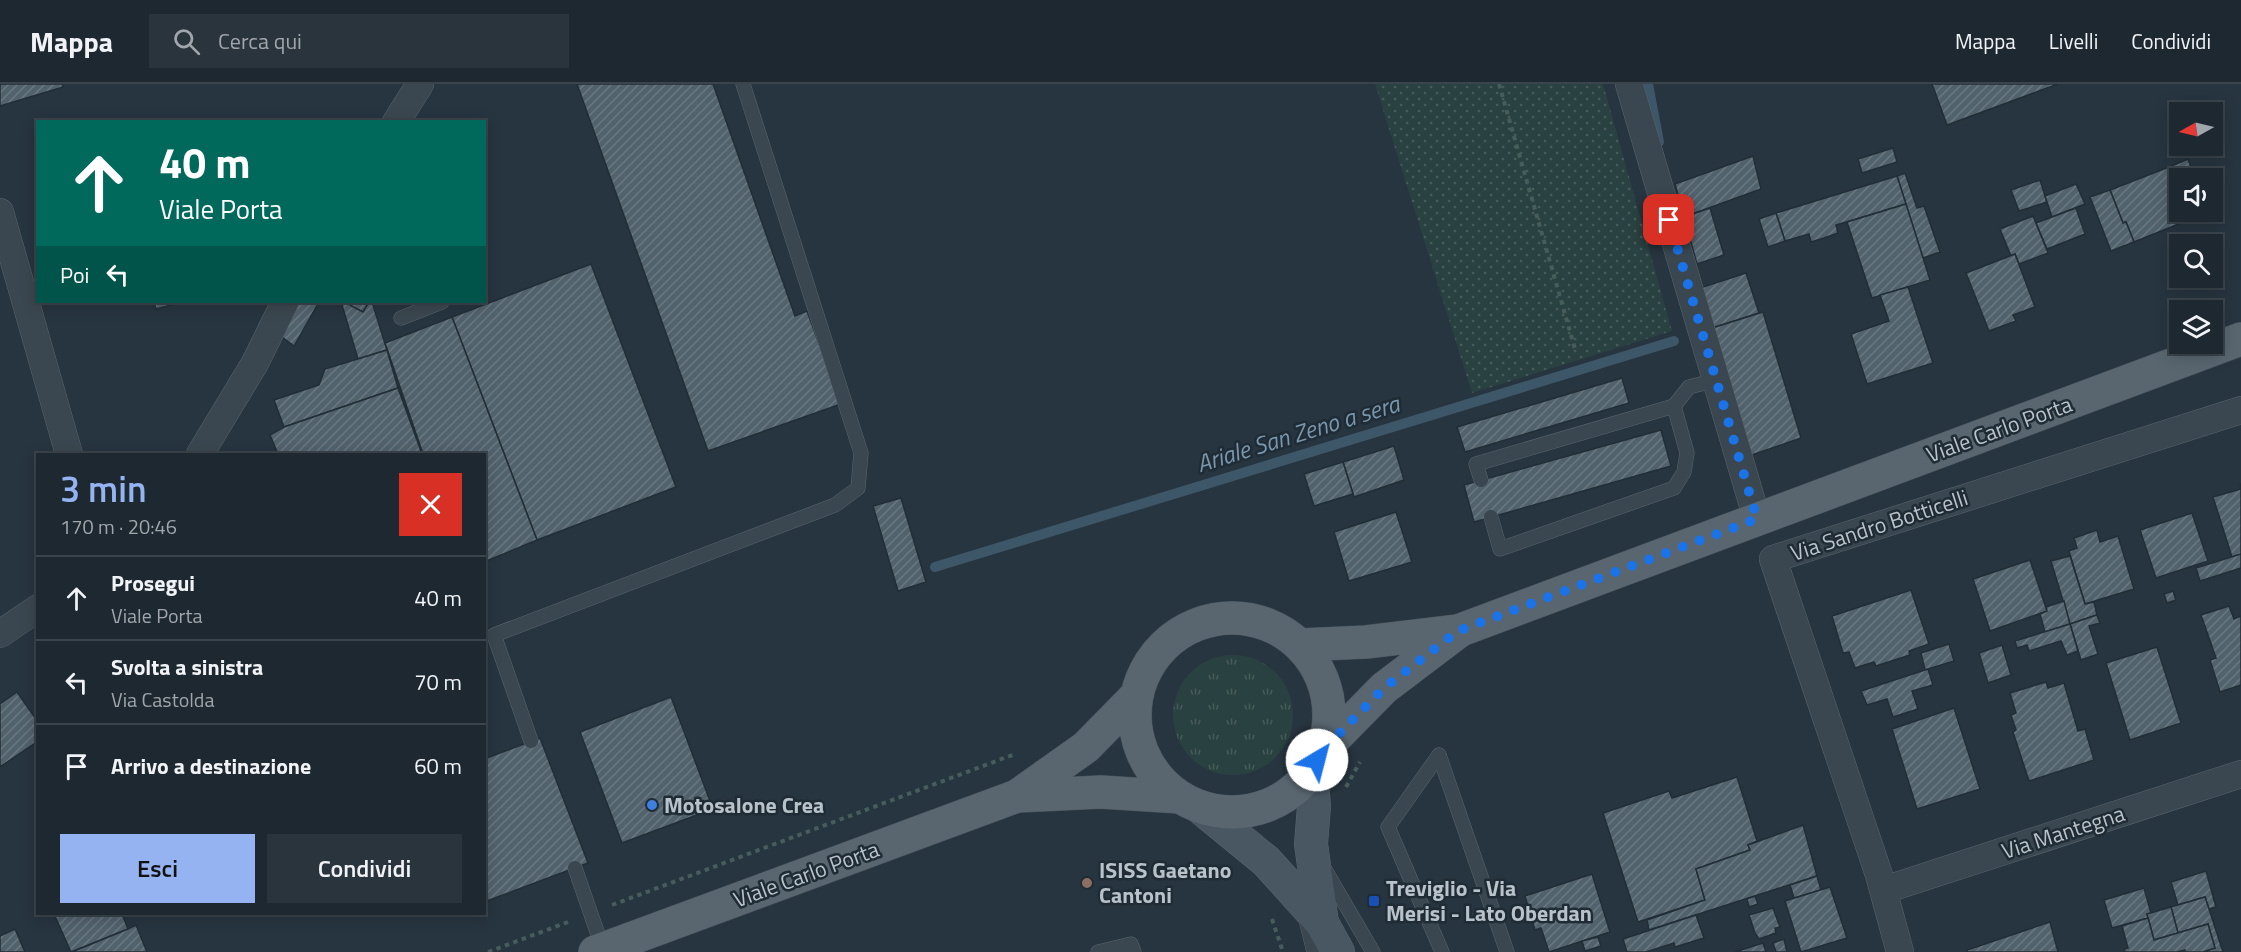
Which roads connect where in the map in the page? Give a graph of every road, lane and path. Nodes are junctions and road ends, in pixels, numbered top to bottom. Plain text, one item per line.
1 (421, 84) edge
2 (743, 84) edge
3 (1499, 84) edge
4 (1629, 84) edge
5 (401, 119) edge
6 (0, 212) edge
7 (285, 303) edge
8 (439, 303) edge
9 (400, 318) dead end
10 (2241, 339) edge
11 (1575, 349) dead end
12 (1716, 380) junction
13 (1674, 406) junction
14 (2241, 410) edge
15 (69, 453) edge
16 (201, 453) edge
17 (1481, 480) dead end
18 (1491, 517) dead end
19 (1757, 519) junction
20 (36, 609) edge
21 (1458, 631) junction
22 (0, 634) edge
23 (489, 636) edge
24 (1300, 645) junction
25 (1137, 695) junction
26 (531, 741) dead end
27 (1024, 751) dead end
28 (1318, 760) junction
29 (2241, 774) edge
30 (1017, 796) junction
31 (1190, 802) junction
32 (1314, 864) junction
33 (575, 868) dead end
34 (1884, 890) junction
35 (1268, 911) dead end
36 (591, 913) junction
37 (1318, 938) edge
38 (599, 951) edge
39 (488, 952) edge
40 (1098, 952) edge
41 (1134, 952) edge
42 (1283, 952) edge
43 (1338, 952) edge
44 (1373, 952) edge
45 (1442, 952) edge
46 (1508, 952) edge
47 (1900, 952) edge

1 - 5 street
2 - 23 lane
3 - 11 path
4 - 12 street
6 - 15 street
7 - 16 street
8 - 9 lane
10 - 19 main road, Viale Carlo Porta
12 - 13 lane
12 - 19 street
13 - 17 lane
13 - 18 lane
14 - 34 street, Via Sandro Botticelli
19 - 21 main road, Viale Carlo Porta
20 - 22 street
21 - 24 main road
21 - 28 main road
23 - 26 lane
24 - 25 main road, Viale Carlo Porta
24 - 28 main road, Viale Carlo Porta
25 - 30 main road, Viale Carlo Porta
25 - 31 main road, Viale Carlo Porta
27 - 36 path
28 - 31 main road, Viale Carlo Porta
28 - 32 main road
29 - 34 street, Via Mantegna
30 - 31 main road, Viale Carlo Porta
30 - 38 main road, Viale Carlo Porta
31 - 37 main road
32 - 37 main road
32 - 44 lane
33 - 36 lane
34 - 47 street, Via Sandro Botticelli
35 - 42 path
36 - 38 lane
36 - 39 path
37 - 43 main road
40 - 41 lane
45 - 46 lane

